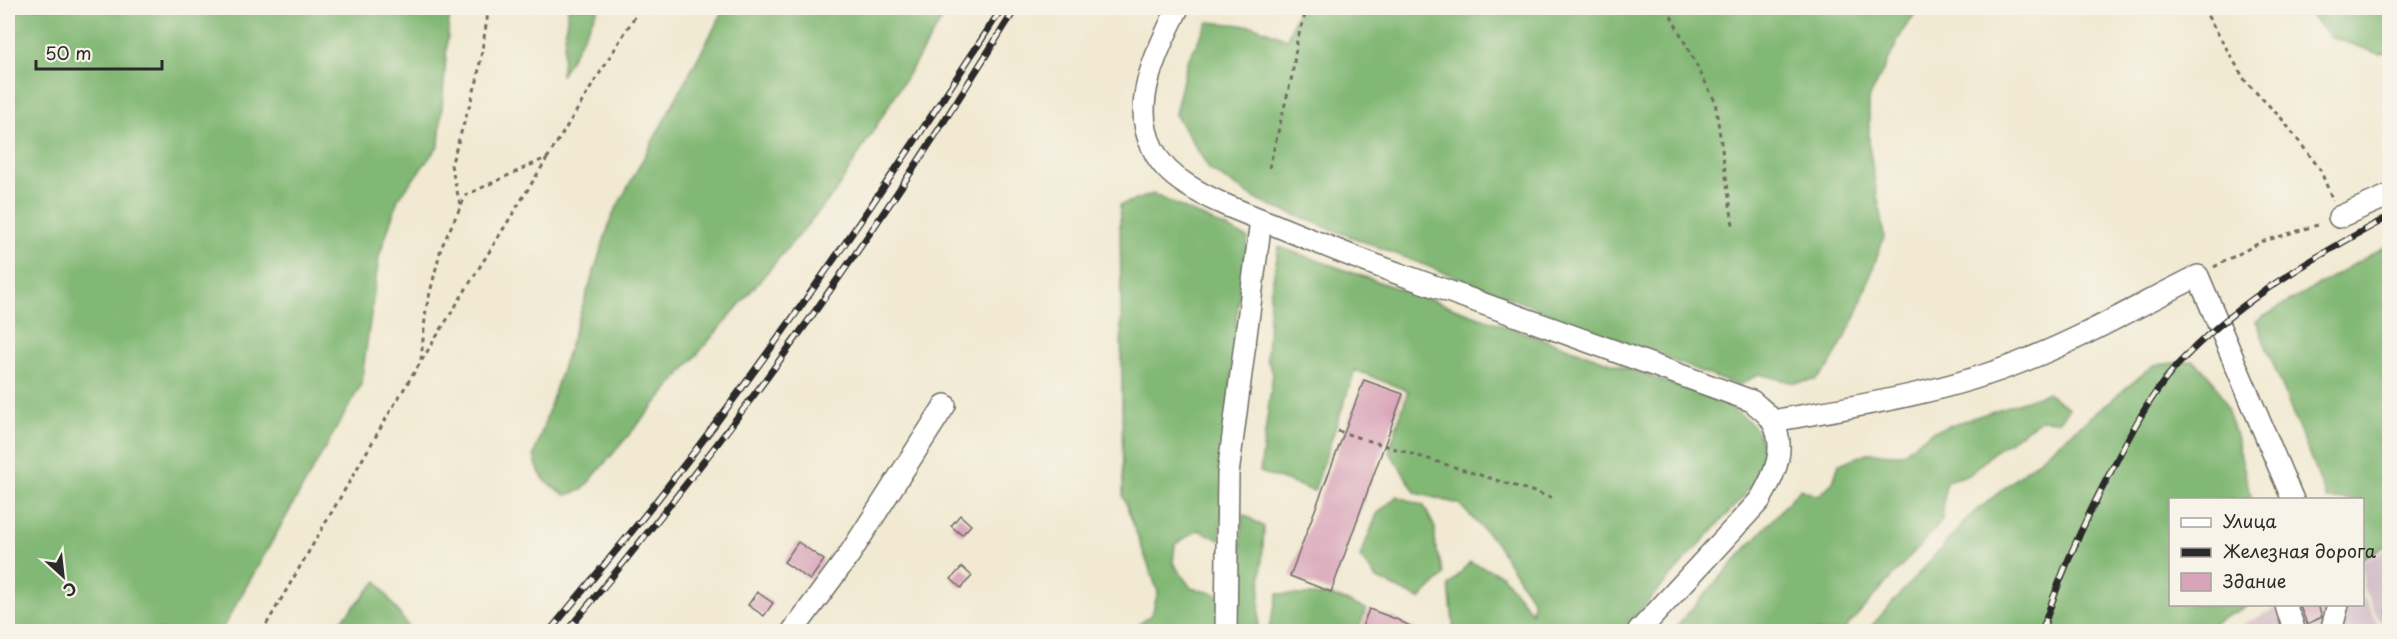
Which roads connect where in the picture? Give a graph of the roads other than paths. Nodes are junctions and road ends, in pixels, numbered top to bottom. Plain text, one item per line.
1 (1178, 8) edge
2 (2390, 195) edge
3 (2339, 217) road end
4 (1261, 220) junction
5 (945, 405) dead end
6 (1772, 421) junction
7 (2292, 498) edge
8 (2286, 606) edge
9 (2338, 606) edge
10 (792, 632) edge
11 (1226, 632) edge
12 (1638, 632) edge
13 (2294, 632) edge
14 (2331, 632) edge

1 - 4 street
2 - 3 street
4 - 6 street
4 - 11 street
5 - 10 street
6 - 7 street
6 - 12 street
8 - 13 street
9 - 14 street

